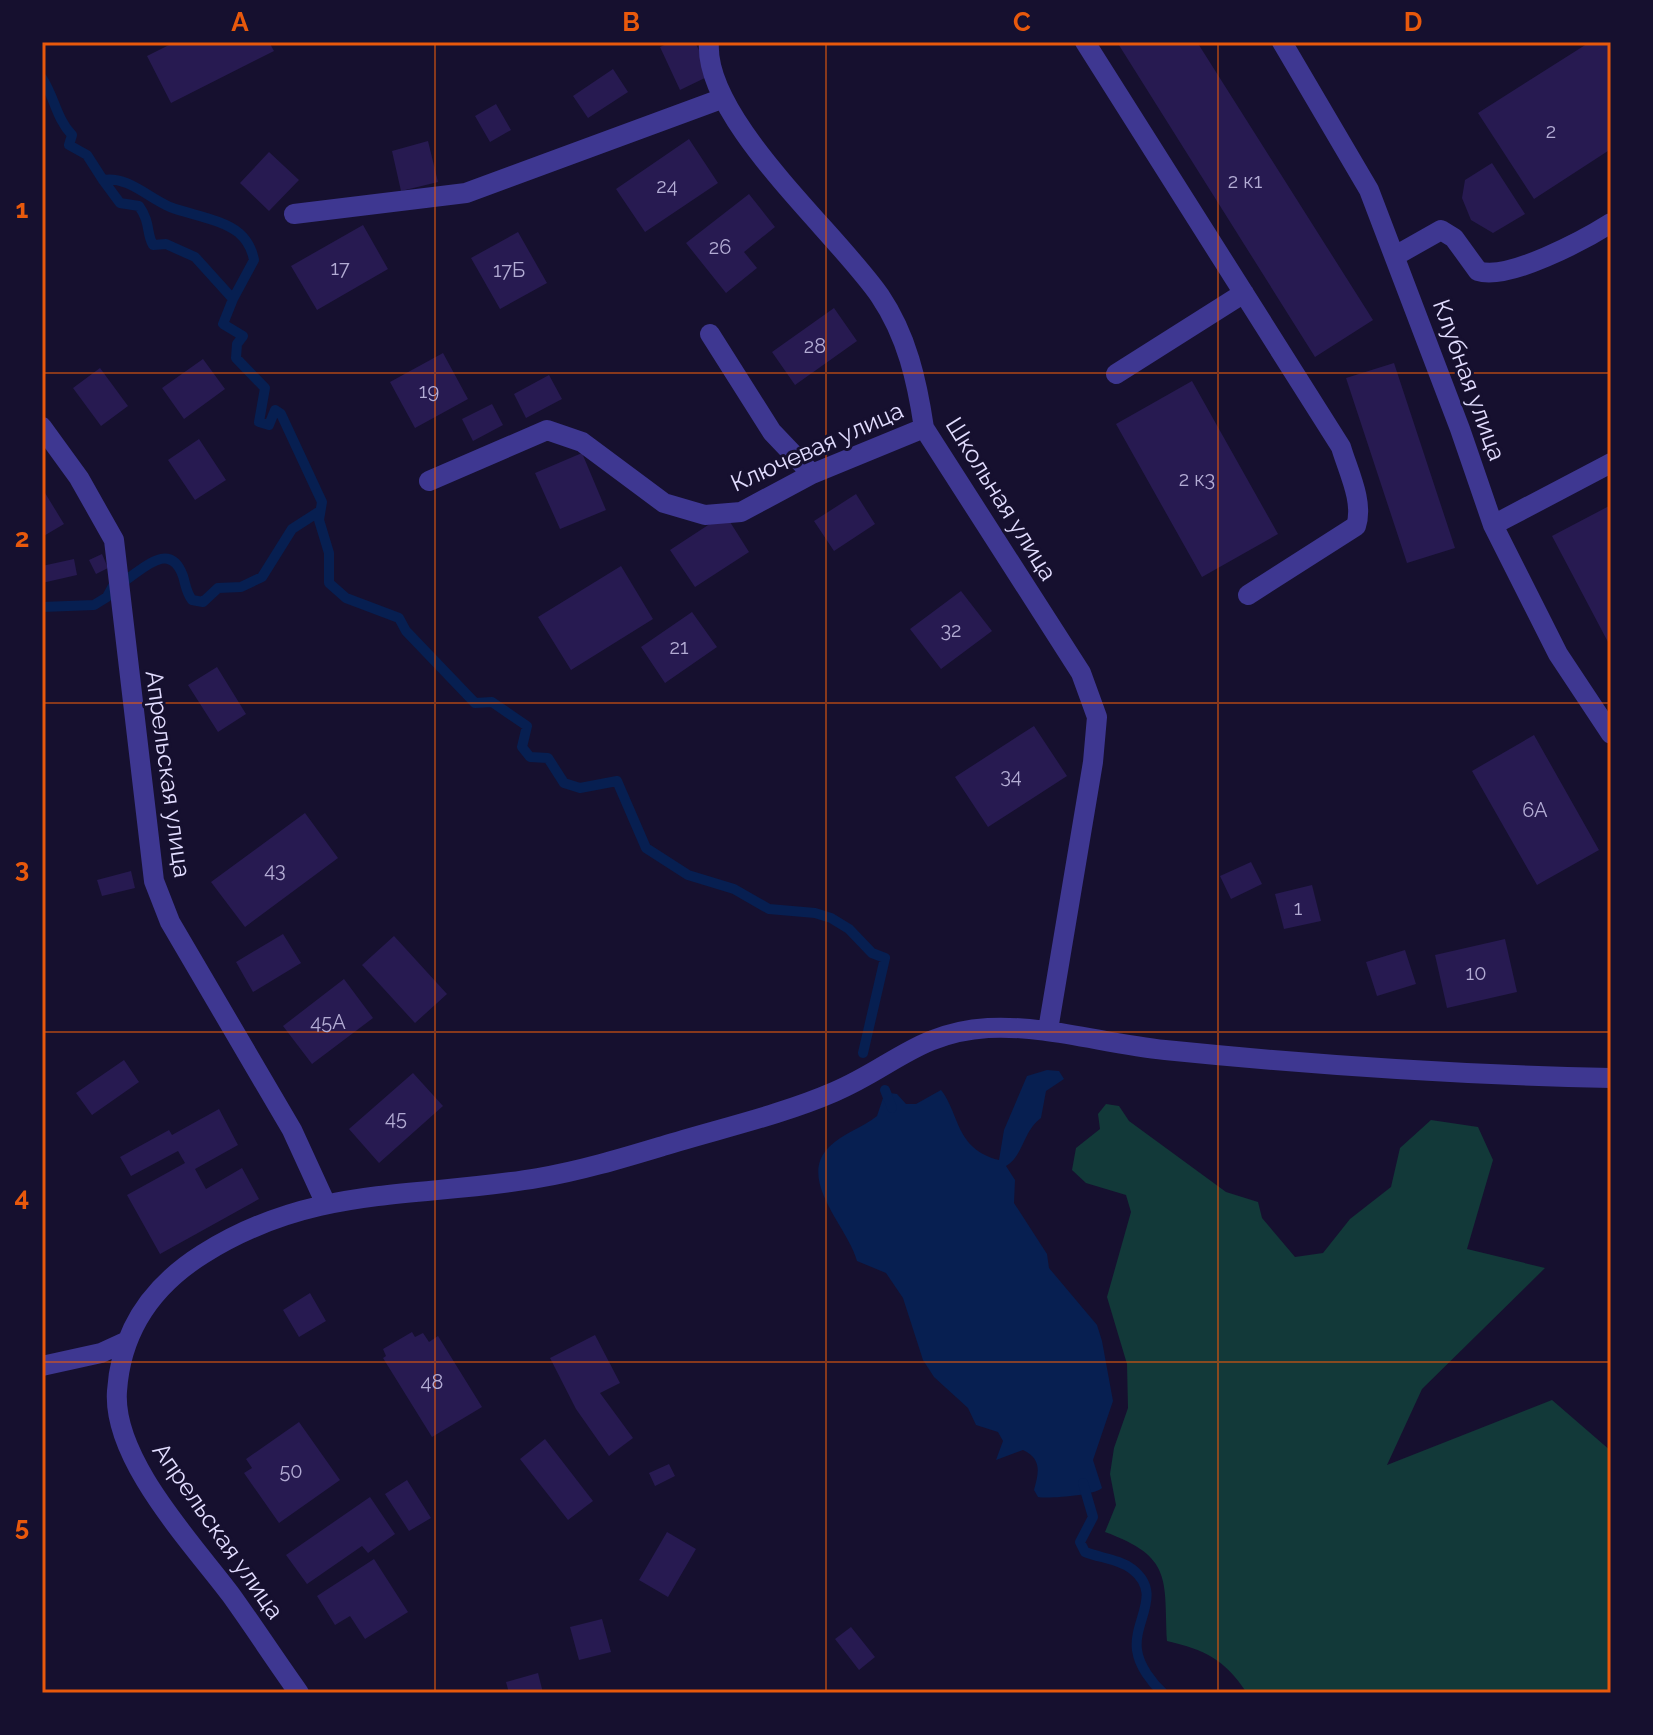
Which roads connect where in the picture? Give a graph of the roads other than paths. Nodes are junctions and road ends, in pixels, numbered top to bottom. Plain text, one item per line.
1 (709, 42) edge
2 (1085, 42) edge
3 (1282, 42) edge
4 (721, 99) junction
5 (294, 214) dead end
6 (1611, 223) edge
7 (1395, 256) junction
8 (1244, 293) junction
9 (710, 334) dead end
10 (1116, 374) dead end
11 (42, 427) edge
12 (924, 428) junction
13 (1611, 463) edge
14 (812, 474) junction
15 (429, 481) dead end
16 (1493, 525) junction
17 (1248, 595) dead end
18 (1611, 734) edge
19 (1048, 1030) junction
20 (1611, 1078) edge
21 (325, 1202) junction
22 (125, 1342) junction
23 (42, 1366) edge
24 (299, 1693) edge

1 - 4 street, Школьная улица
2 - 8 street
3 - 7 street, Клубная улица
4 - 5 street
4 - 12 street, Школьная улица
6 - 7 street
7 - 16 street, Клубная улица
8 - 10 street
8 - 17 street
9 - 14 street
11 - 21 street, Апрельская улица
12 - 14 street, Ключевая улица
12 - 19 street, Школьная улица
13 - 16 street
14 - 15 street, Ключевая улица
16 - 18 street, Клубная улица
19 - 20 street, Апрельская улица
19 - 21 street, Апрельская улица
21 - 22 street, Апрельская улица
22 - 23 street
22 - 24 street, Апрельская улица

